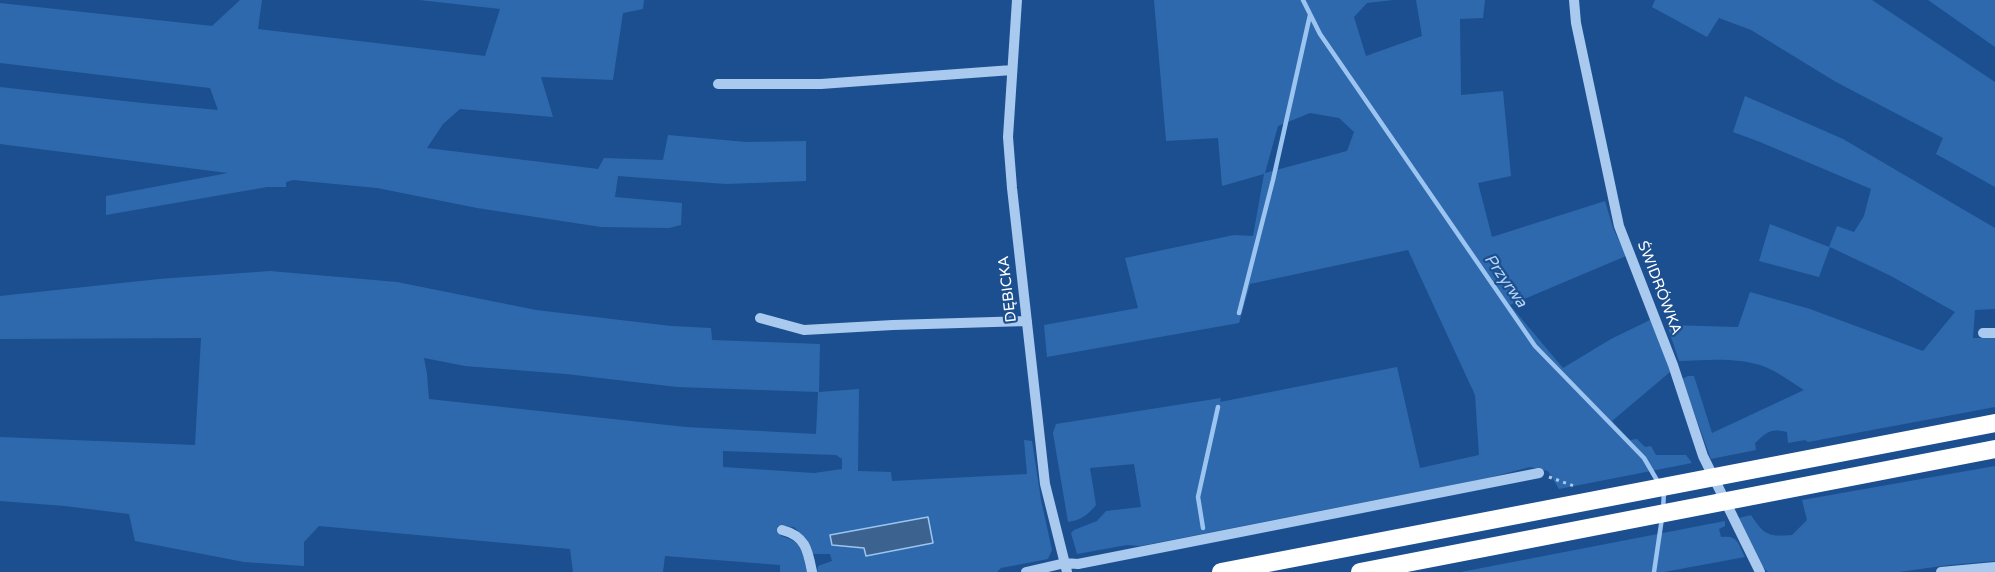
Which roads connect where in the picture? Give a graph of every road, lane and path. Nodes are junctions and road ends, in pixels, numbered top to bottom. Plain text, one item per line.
1 (1017, 0) edge
2 (1574, 0) edge
3 (1012, 70) junction
4 (718, 84) dead end
5 (760, 318) dead end
6 (1027, 321) junction
7 (1995, 423) edge
8 (1995, 449) edge
9 (1539, 473) dead end
10 (782, 530) dead end
11 (1995, 567) edge
12 (1066, 568) edge
13 (812, 572) edge
14 (1026, 572) edge
15 (1221, 572) edge
16 (1360, 572) edge
17 (1760, 572) edge
18 (1941, 572) edge

1 - 3 street, DĘBICKA
2 - 17 street, ŚWIDRÓWKA
3 - 4 street
3 - 6 street, DĘBICKA
5 - 6 street
6 - 12 street, DĘBICKA
7 - 15 highway
8 - 16 highway
9 - 12 street
10 - 13 street
11 - 18 street
12 - 14 street

